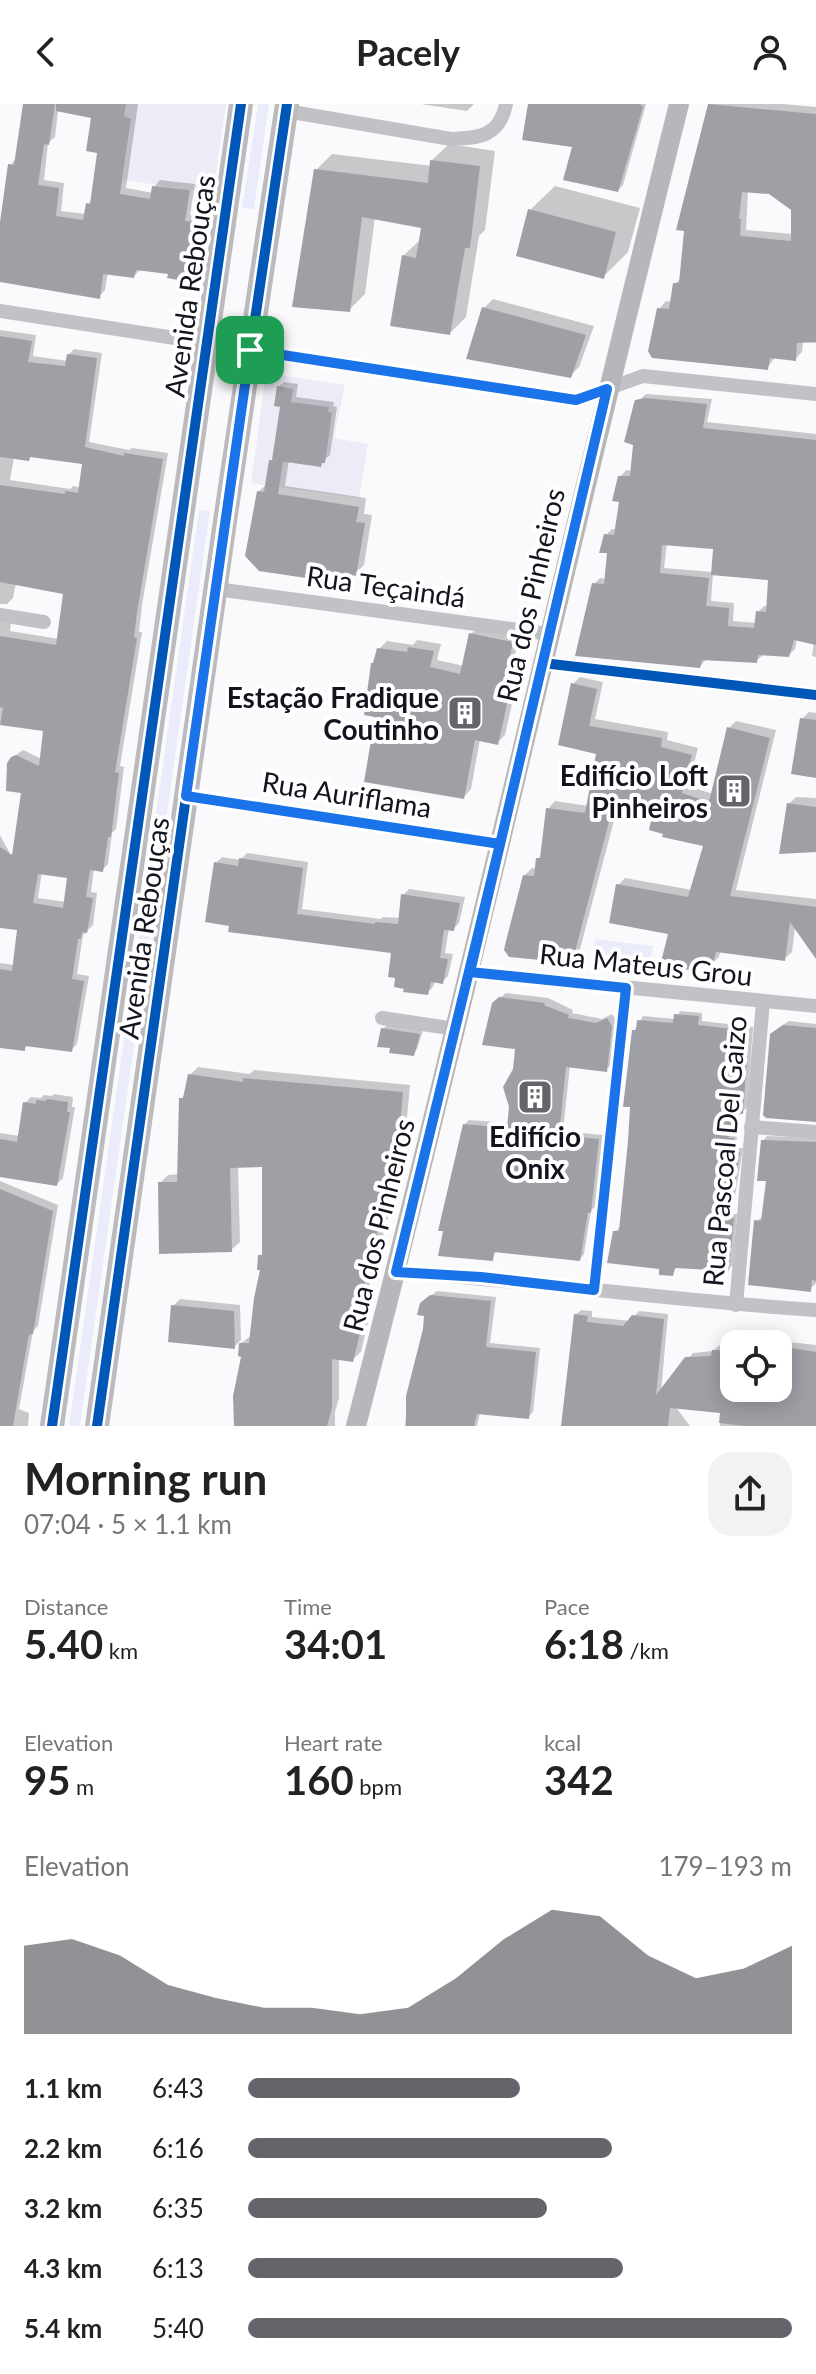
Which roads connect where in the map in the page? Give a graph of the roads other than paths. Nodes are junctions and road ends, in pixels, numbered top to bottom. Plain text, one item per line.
1 (241, 104) edge
2 (506, 104) edge
3 (679, 104) edge
4 (286, 108) edge
5 (0, 311) edge
6 (205, 343) junction
7 (250, 350) junction
8 (607, 389) junction
9 (816, 394) edge
10 (216, 589) junction
11 (0, 615) edge
12 (44, 622) dead end
13 (549, 634) junction
14 (543, 663) junction
15 (816, 695) edge
16 (186, 796) junction
17 (500, 844) junction
18 (470, 972) junction
19 (626, 988) junction
20 (763, 1002) junction
21 (816, 1006) edge
22 (382, 1018) dead end
23 (456, 1029) junction
24 (751, 1127) junction
25 (816, 1132) edge
26 (396, 1272) junction
27 (594, 1290) junction
28 (736, 1305) junction
29 (816, 1310) edge
30 (52, 1426) edge
31 (97, 1426) edge
32 (356, 1426) edge

1 - 6 main road, Avenida Rebouças
2 - 4 street
3 - 8 main road, Rua dos Pinheiros
4 - 7 main road, Avenida Rebouças
5 - 6 street
6 - 7 street
6 - 30 main road, Avenida Rebouças
7 - 8 street
7 - 10 main road, Avenida Rebouças
8 - 9 street
8 - 13 main road, Rua dos Pinheiros
10 - 13 street, Rua Teçaindá
10 - 16 main road, Avenida Rebouças
11 - 12 street
13 - 14 main road, Rua dos Pinheiros
14 - 15 street
14 - 17 main road, Rua dos Pinheiros
16 - 17 street, Rua Auriflama
16 - 31 main road, Avenida Rebouças
17 - 18 main road, Rua dos Pinheiros
18 - 19 street, Rua Mateus Grou
18 - 23 main road, Rua dos Pinheiros
19 - 20 street, Rua Mateus Grou
19 - 27 street
20 - 21 street, Rua Mateus Grou
20 - 24 street, Rua Pascoal Del Gaizo
22 - 23 street
23 - 26 main road, Rua dos Pinheiros
24 - 25 street
24 - 28 street, Rua Pascoal Del Gaizo
26 - 27 street
26 - 32 main road, Rua dos Pinheiros
27 - 28 street
28 - 29 street

